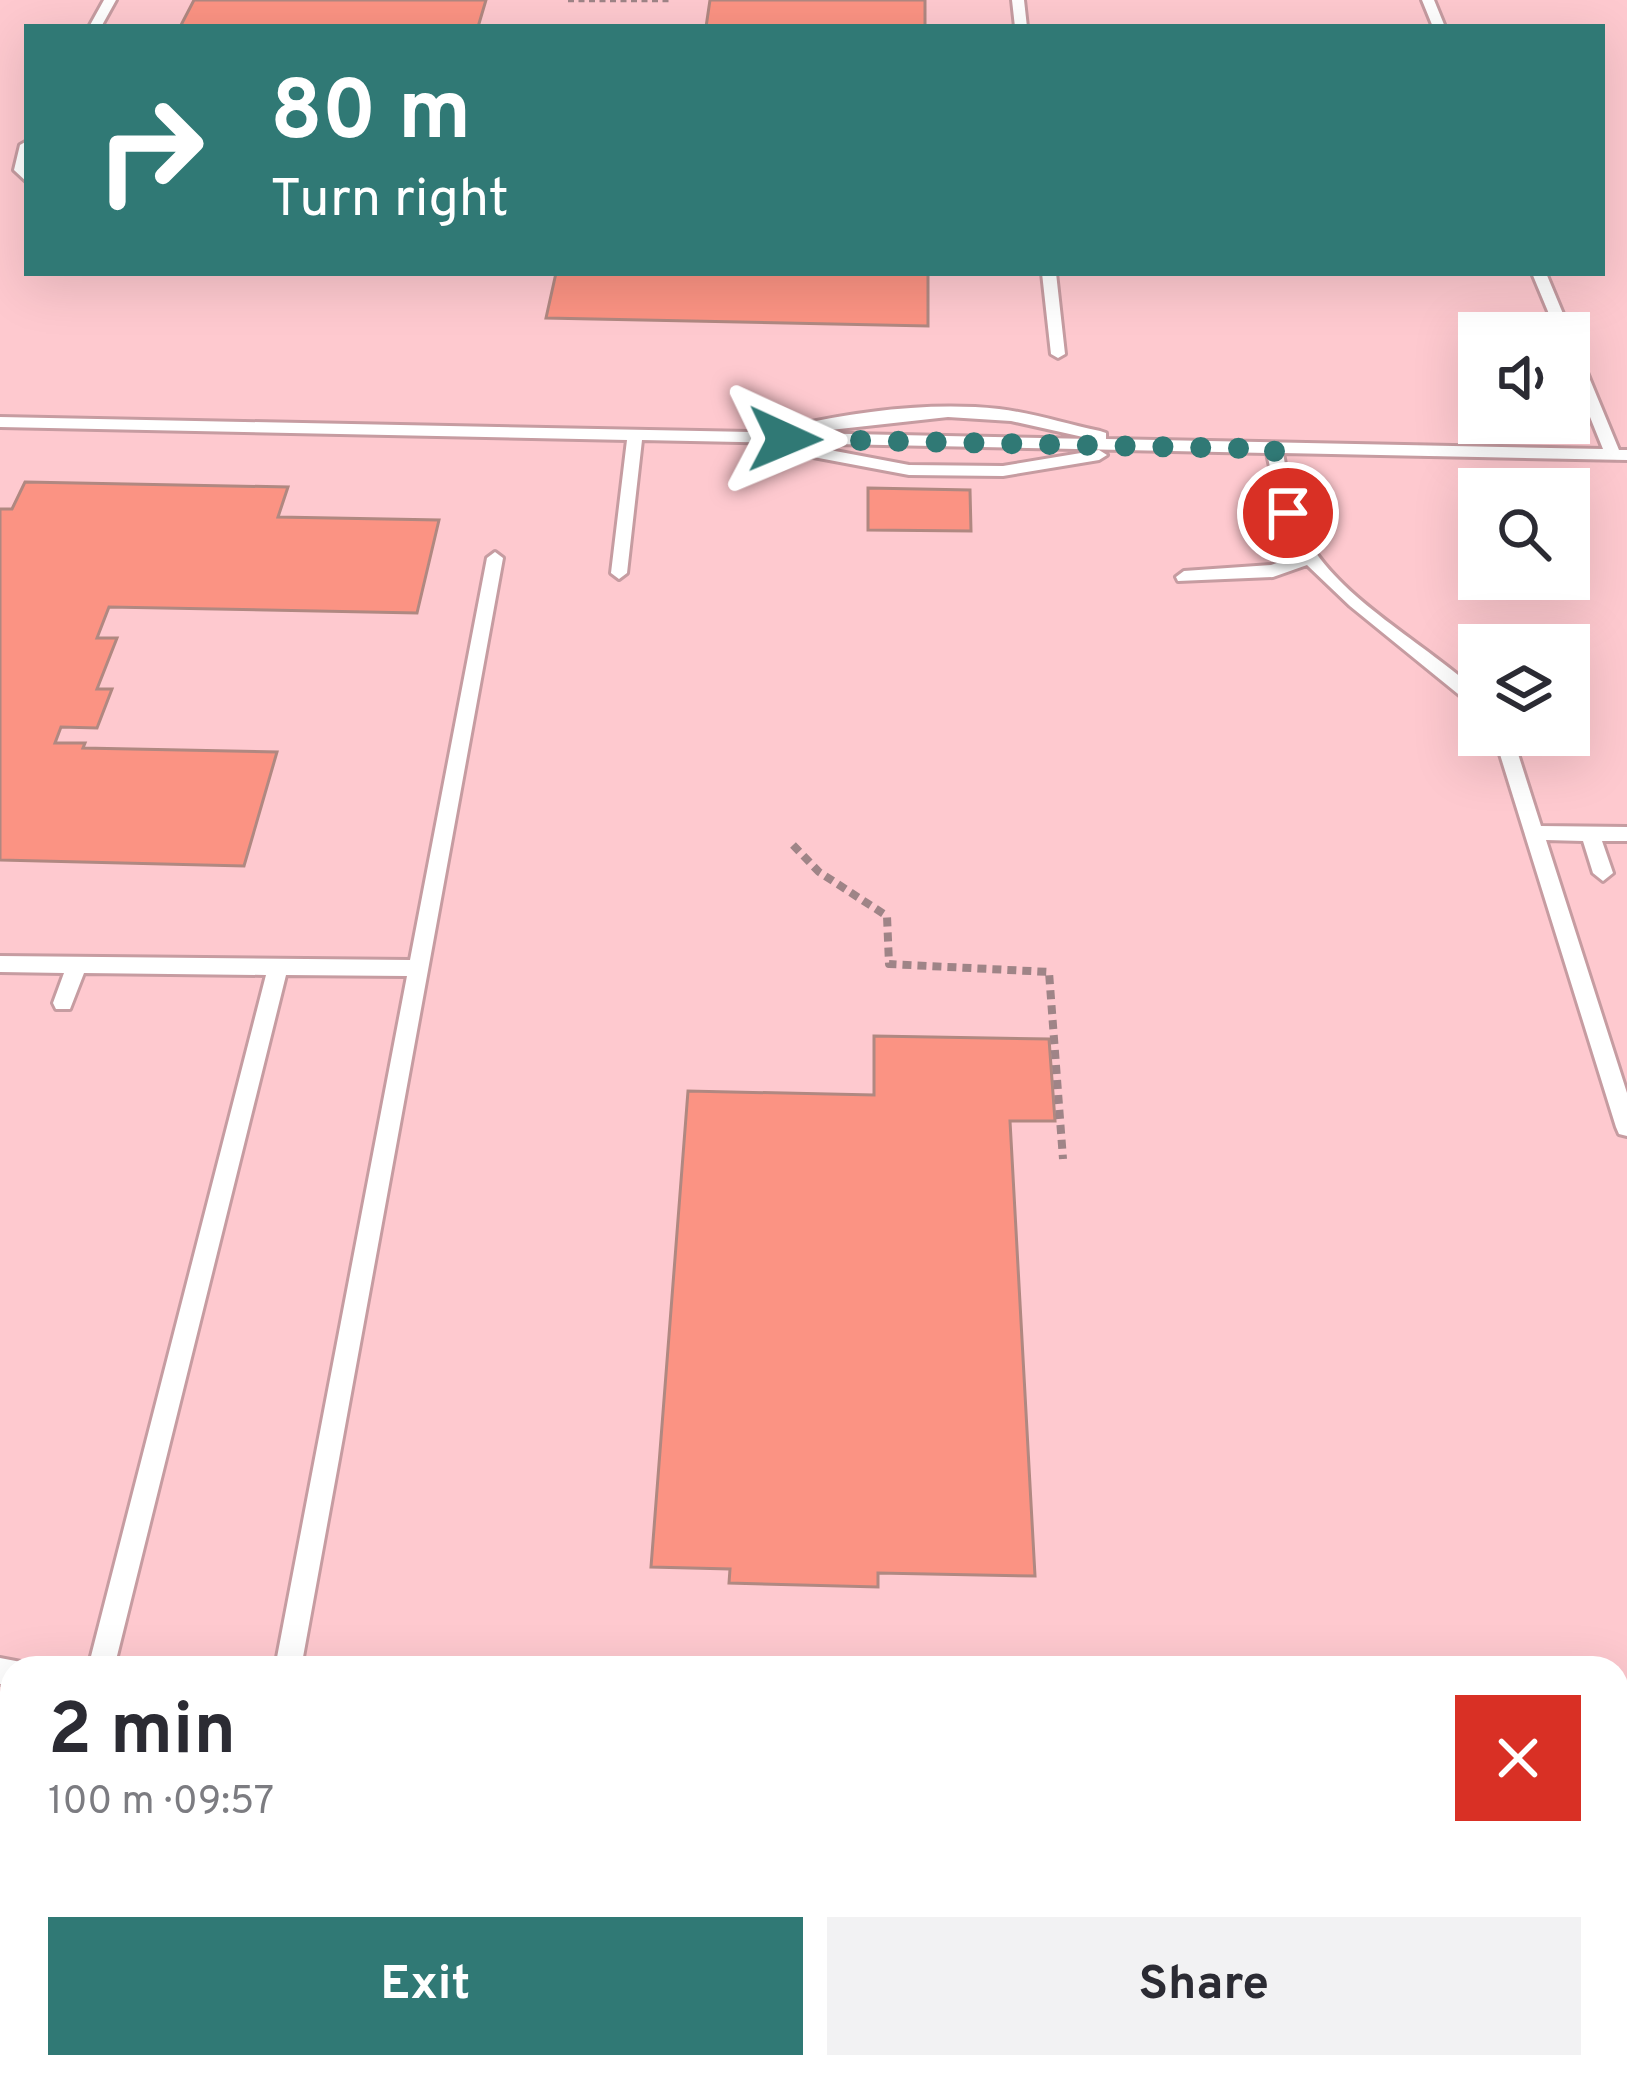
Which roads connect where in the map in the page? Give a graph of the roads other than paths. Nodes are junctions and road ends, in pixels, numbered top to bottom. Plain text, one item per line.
1 (1049, 276) edge
2 (1540, 276) edge
3 (1555, 312) edge
4 (1058, 354) dead end
5 (1590, 390) edge
6 (0, 422) edge
7 (635, 436) junction
8 (743, 438) junction
9 (1147, 447) junction
10 (1274, 449) junction
11 (1620, 454) edge
12 (1311, 557) junction
13 (495, 558) dead end
14 (619, 572) dead end
15 (1184, 577) dead end
16 (1458, 686) edge
17 (1510, 756) edge
18 (1536, 833) junction
19 (1590, 834) junction
20 (1627, 834) edge
21 (1603, 873) dead end
22 (0, 964) edge
23 (77, 964) junction
24 (278, 966) junction
25 (417, 968) junction
26 (64, 1003) dead end
27 (1627, 1126) edge
28 (104, 1656) edge
29 (290, 1656) edge

1 - 4 lane
2 - 3 lane
5 - 11 lane
6 - 7 lane
7 - 8 lane
7 - 14 lane
8 - 9 lane
8 - 9 lane
8 - 9 lane
9 - 10 lane
10 - 11 lane
10 - 12 lane
12 - 15 lane
12 - 16 lane
13 - 25 lane
17 - 18 lane
18 - 19 lane
18 - 27 lane
19 - 20 lane
19 - 21 lane
22 - 23 lane
23 - 24 lane
23 - 26 lane
24 - 25 lane
24 - 28 lane
25 - 29 lane

